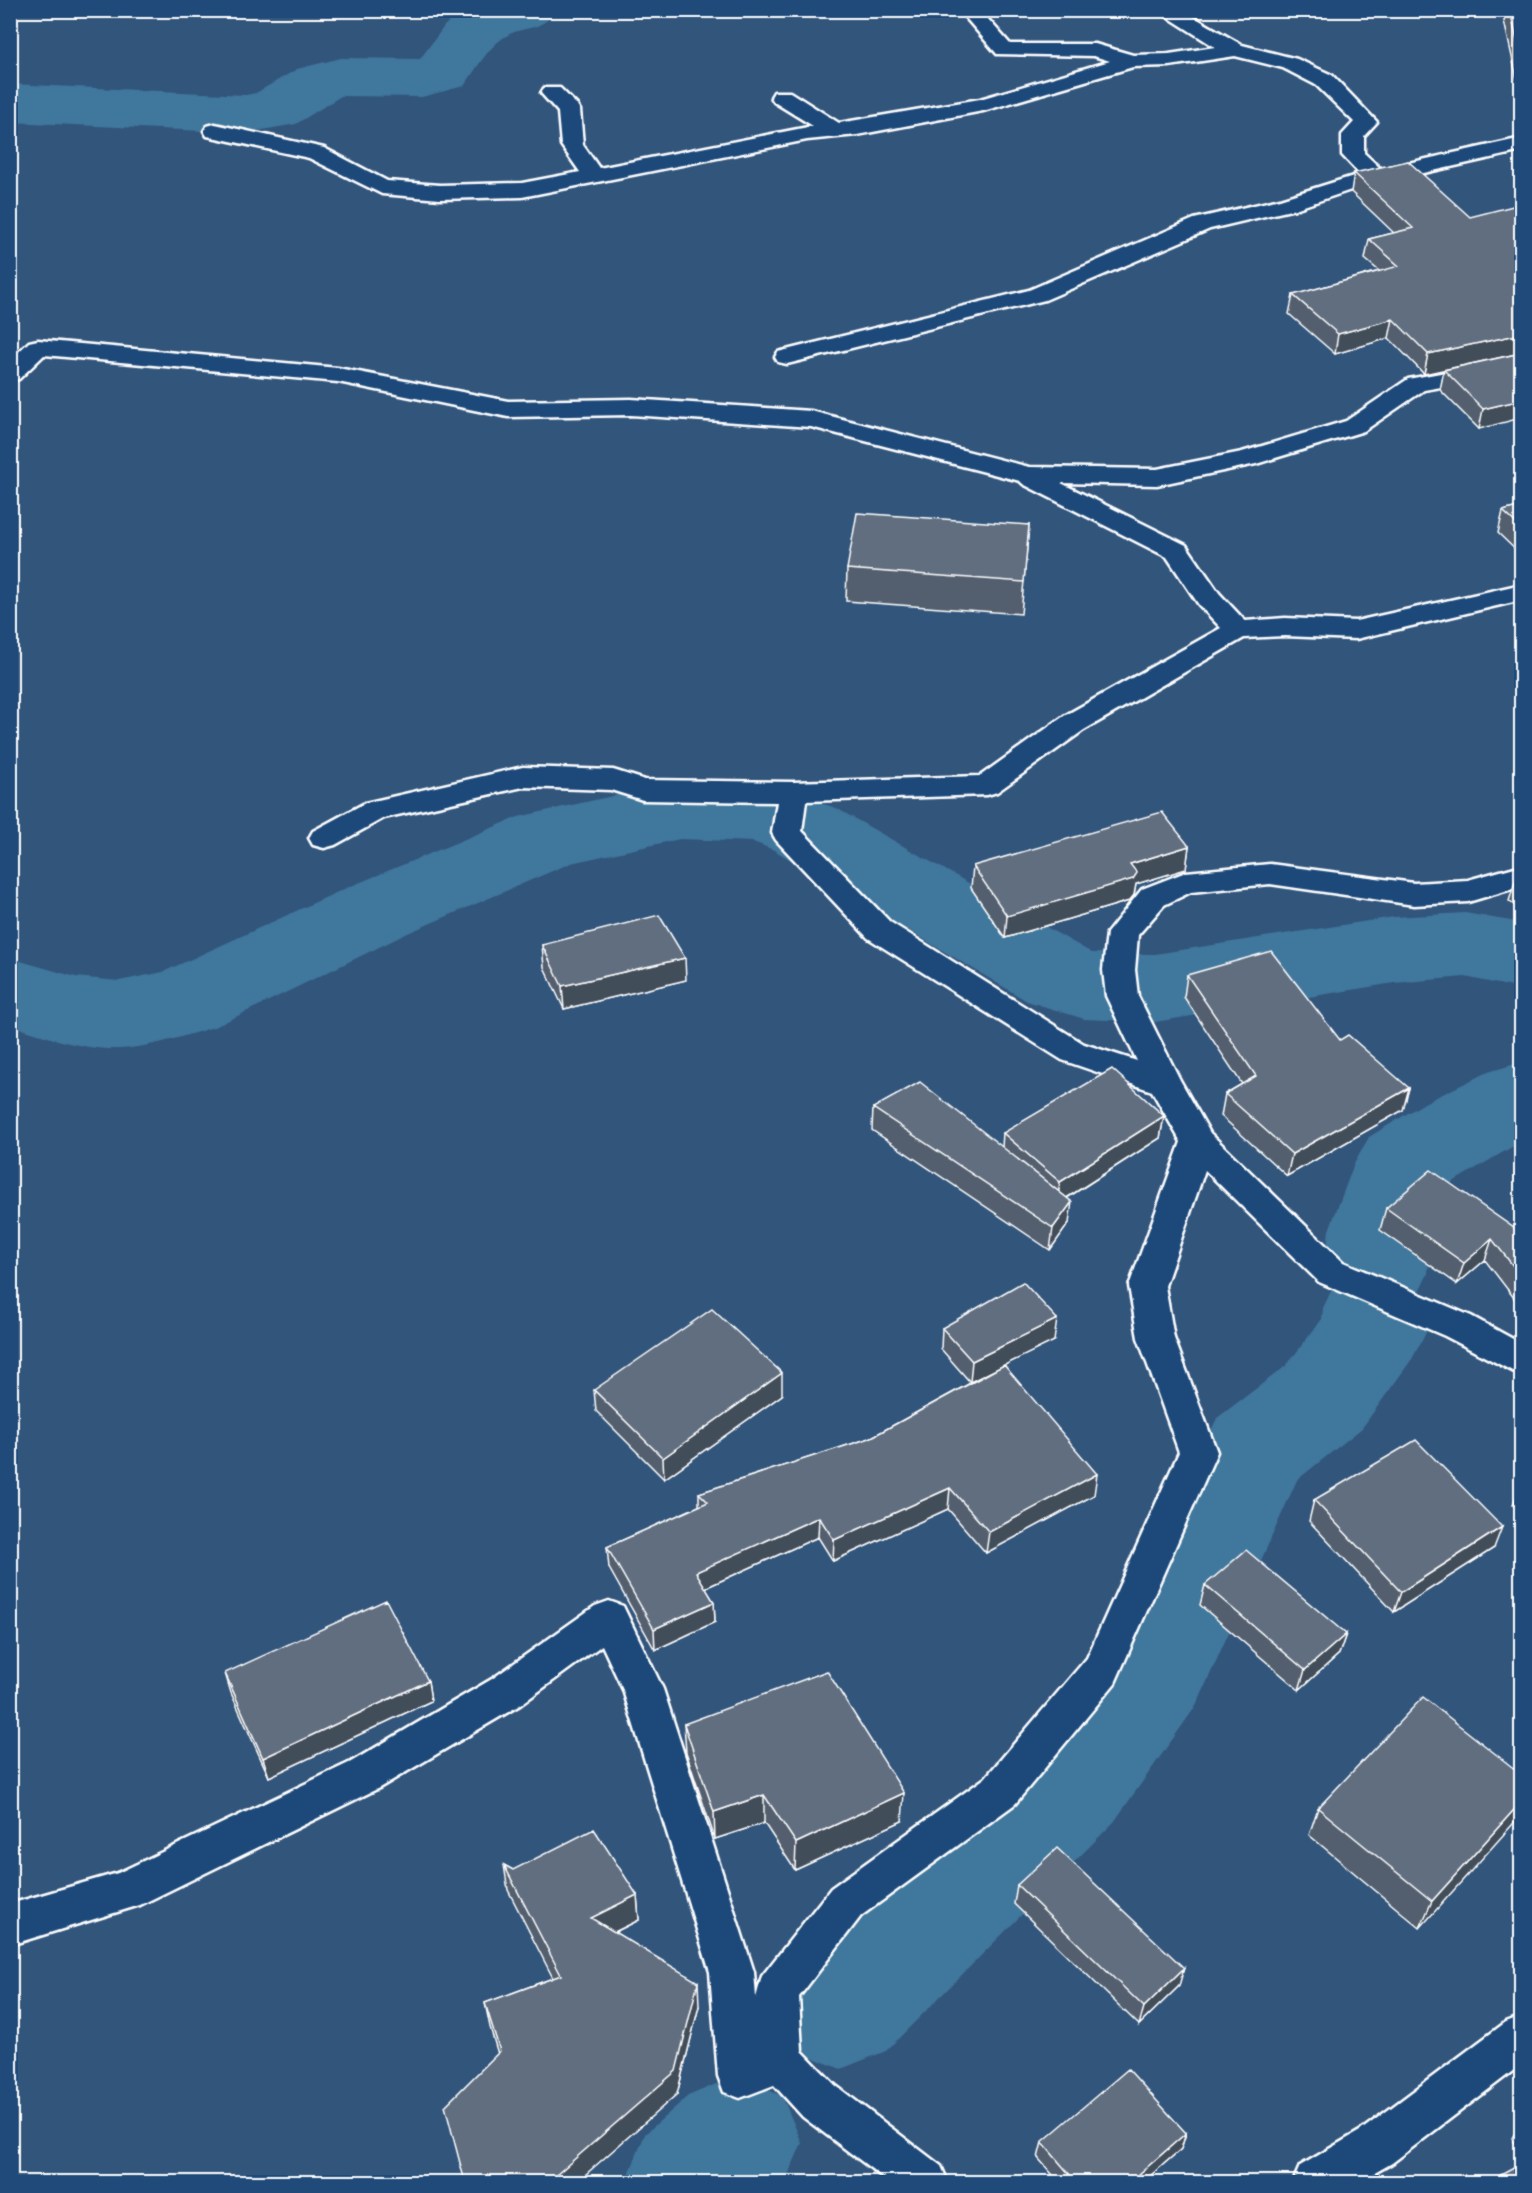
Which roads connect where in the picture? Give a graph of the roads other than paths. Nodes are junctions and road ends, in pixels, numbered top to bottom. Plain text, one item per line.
1 (969, 10) edge
2 (1167, 10) edge
3 (1235, 50) junction
4 (1132, 61) junction
5 (552, 93) dead end
6 (782, 97) dead end
7 (835, 130) junction
8 (215, 131) dead end
9 (1521, 144) edge
10 (594, 176) junction
11 (1377, 178) junction
12 (787, 357) dead end
13 (1521, 361) edge
14 (10, 374) edge
15 (1015, 471) junction
16 (1521, 592) edge
17 (1238, 630) junction
18 (790, 810) junction
19 (324, 838) dead end
20 (1521, 875) edge
21 (1164, 1082) junction
22 (1198, 1142) junction
23 (1521, 1362) edge
24 (10, 1925) edge
25 (1521, 2037) edge
26 (781, 2060) junction
27 (925, 2182) edge
28 (1316, 2182) edge

1 - 4 street
2 - 3 street
3 - 4 street
3 - 11 street
4 - 7 street
5 - 10 street
6 - 7 street
7 - 10 street
8 - 10 street
9 - 11 street
11 - 12 street
13 - 15 street
14 - 15 street
15 - 17 street
16 - 17 street
17 - 18 street
18 - 19 street
18 - 21 street
20 - 21 street
21 - 22 street
22 - 23 street
22 - 26 street
24 - 26 street
25 - 28 street
26 - 27 street

